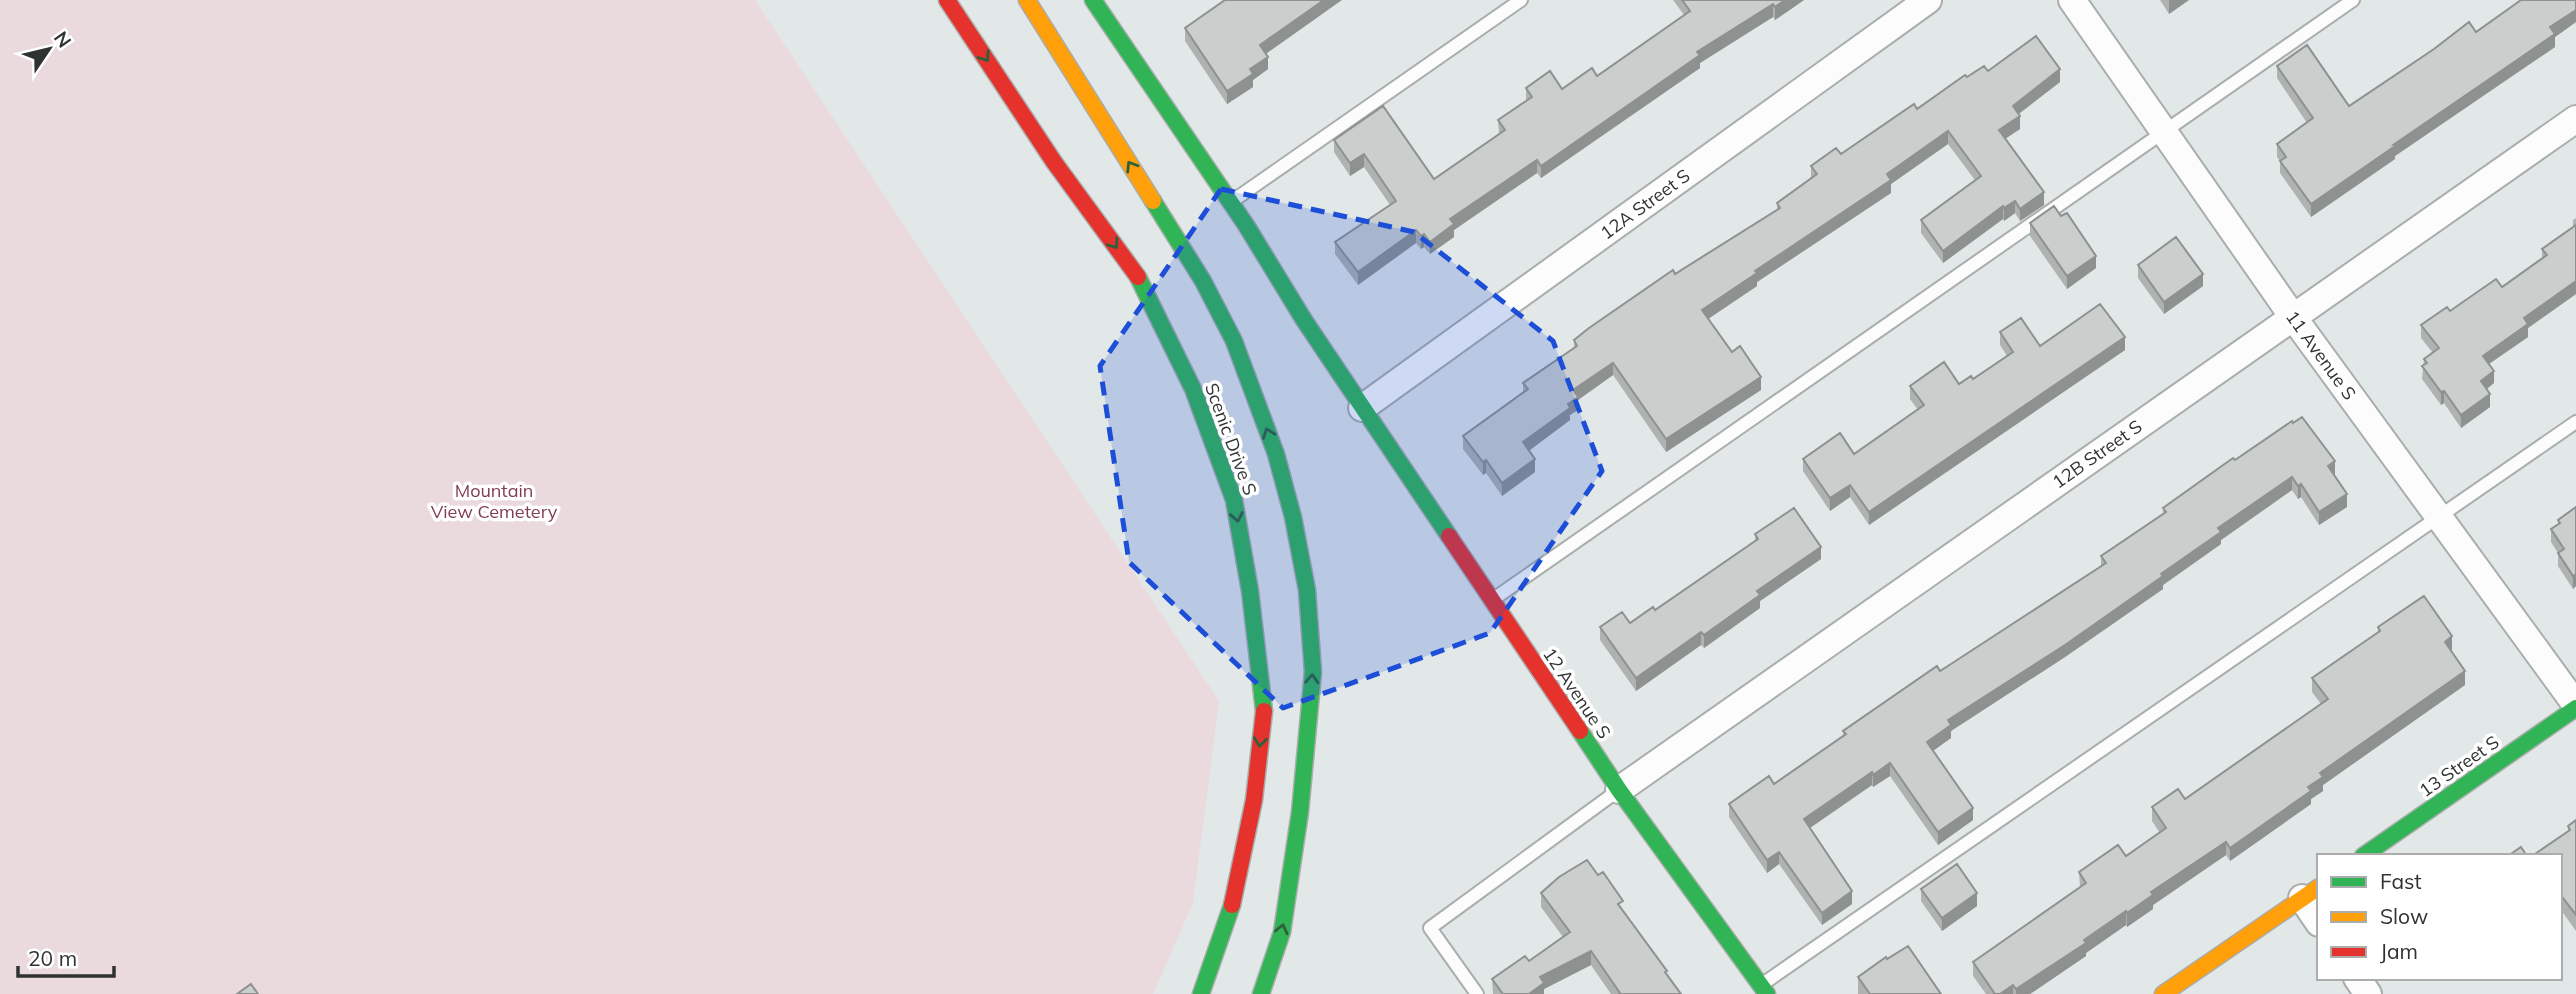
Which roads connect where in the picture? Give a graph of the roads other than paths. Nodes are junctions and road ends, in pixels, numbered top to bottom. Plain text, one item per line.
1 (947, 0) edge
2 (1027, 0) edge
3 (1094, 0) edge
4 (1521, 0) edge
5 (1928, 0) edge
6 (2072, 0) edge
7 (2353, 0) edge
8 (2576, 119) edge
9 (2164, 132) junction
10 (1230, 203) junction
11 (2293, 317) junction
12 (1362, 408) junction
13 (2576, 422) edge
14 (2440, 518) junction
15 (1492, 600) junction
16 (2576, 707) edge
17 (1619, 790) junction
18 (2366, 854) edge
19 (2310, 892) edge
20 (2317, 916) edge
21 (1758, 991) edge
22 (1201, 994) edge
23 (1261, 994) edge
24 (1477, 994) edge
25 (2163, 994) edge

1 -> 22 main road, Scenic Drive S
23 -> 2 main road, Scenic Drive S
3 - 10 main road
4 - 10 lane
5 - 12 street, 12A Street S
6 - 9 street, 11 Avenue S
7 - 9 lane
8 - 11 street, 12B Street S
9 - 11 street, 11 Avenue S
9 - 15 lane
10 - 12 main road
11 - 14 street, 11 Avenue S
11 - 17 street, 12B Street S
12 - 15 main road, 12 Avenue S
13 - 14 lane
14 - 16 street, 11 Avenue S
14 - 21 lane
15 - 17 main road, 12 Avenue S
16 - 18 main road, 13 Street S
17 - 21 main road, 12 Avenue S
17 - 24 lane
19 - 20 street
19 - 25 main road

